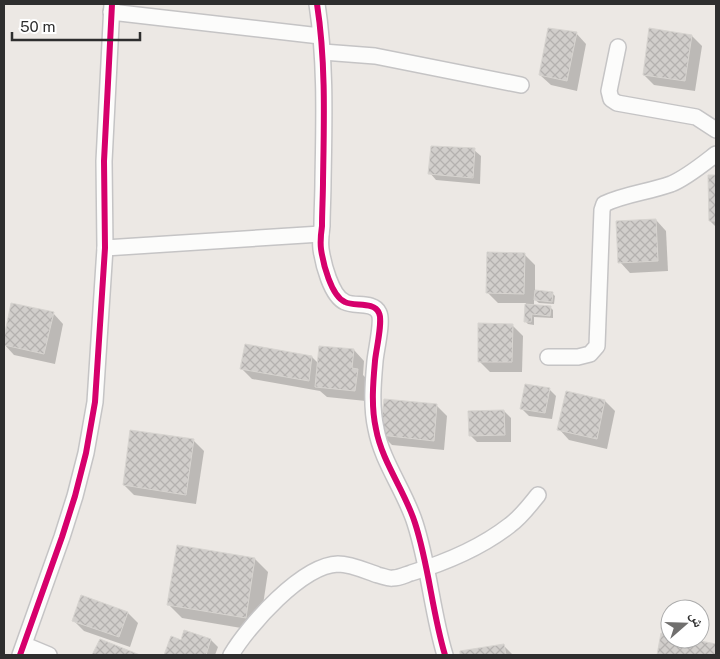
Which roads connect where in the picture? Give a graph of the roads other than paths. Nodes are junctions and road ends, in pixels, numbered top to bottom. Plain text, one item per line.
1 (317, 4) edge
2 (112, 8) edge
3 (320, 36) junction
4 (618, 46) dead end
5 (323, 52) junction
6 (521, 86) dead end
7 (716, 130) edge
8 (716, 154) edge
9 (321, 234) junction
10 (105, 248) junction
11 (548, 357) dead end
12 (538, 495) dead end
13 (427, 568) junction
14 (22, 650) edge
15 (49, 655) edge
16 (232, 655) edge
17 (445, 655) edge

1 - 3 street
2 - 3 street
2 - 10 street
3 - 5 street
4 - 7 street
5 - 6 street
5 - 9 street
8 - 11 street
9 - 10 street
9 - 13 street
10 - 14 street
12 - 13 street
13 - 16 street
13 - 17 street
14 - 15 street

